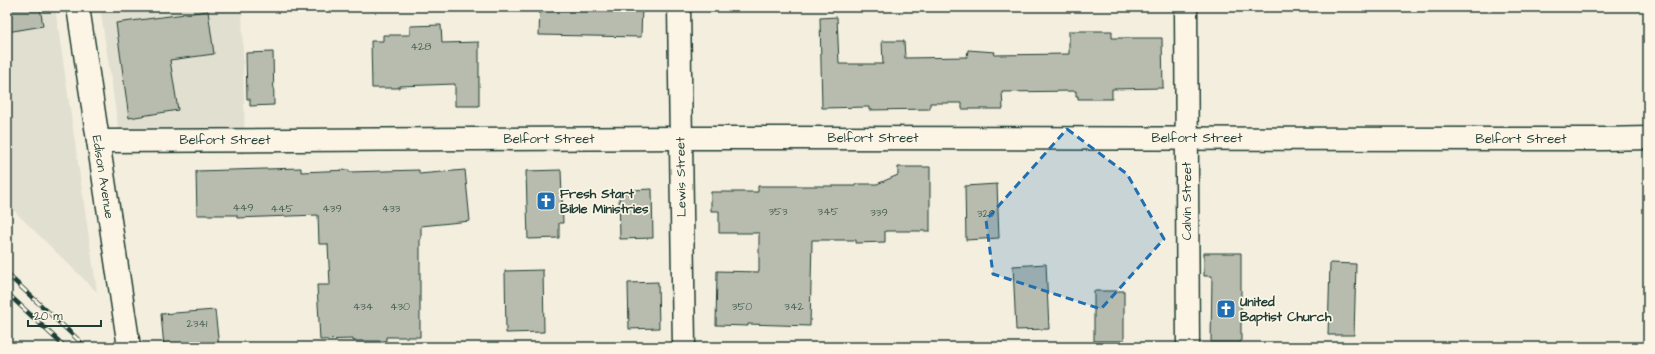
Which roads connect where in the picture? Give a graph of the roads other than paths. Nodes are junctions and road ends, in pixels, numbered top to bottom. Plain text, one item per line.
1 (78, 7) edge
2 (679, 7) edge
3 (1186, 7) edge
4 (681, 138) junction
5 (1187, 138) junction
6 (1648, 138) edge
7 (98, 141) junction
8 (129, 347) edge
9 (684, 347) edge
10 (1188, 347) edge

1 - 7 street, Edison Avenue
2 - 4 street, Lewis Street
3 - 5 street, Calvin Street
4 - 5 street, Belfort Street
4 - 7 street, Belfort Street
4 - 9 street, Lewis Street
5 - 6 street, Belfort Street
5 - 10 street, Calvin Street
7 - 8 street, Edison Avenue

